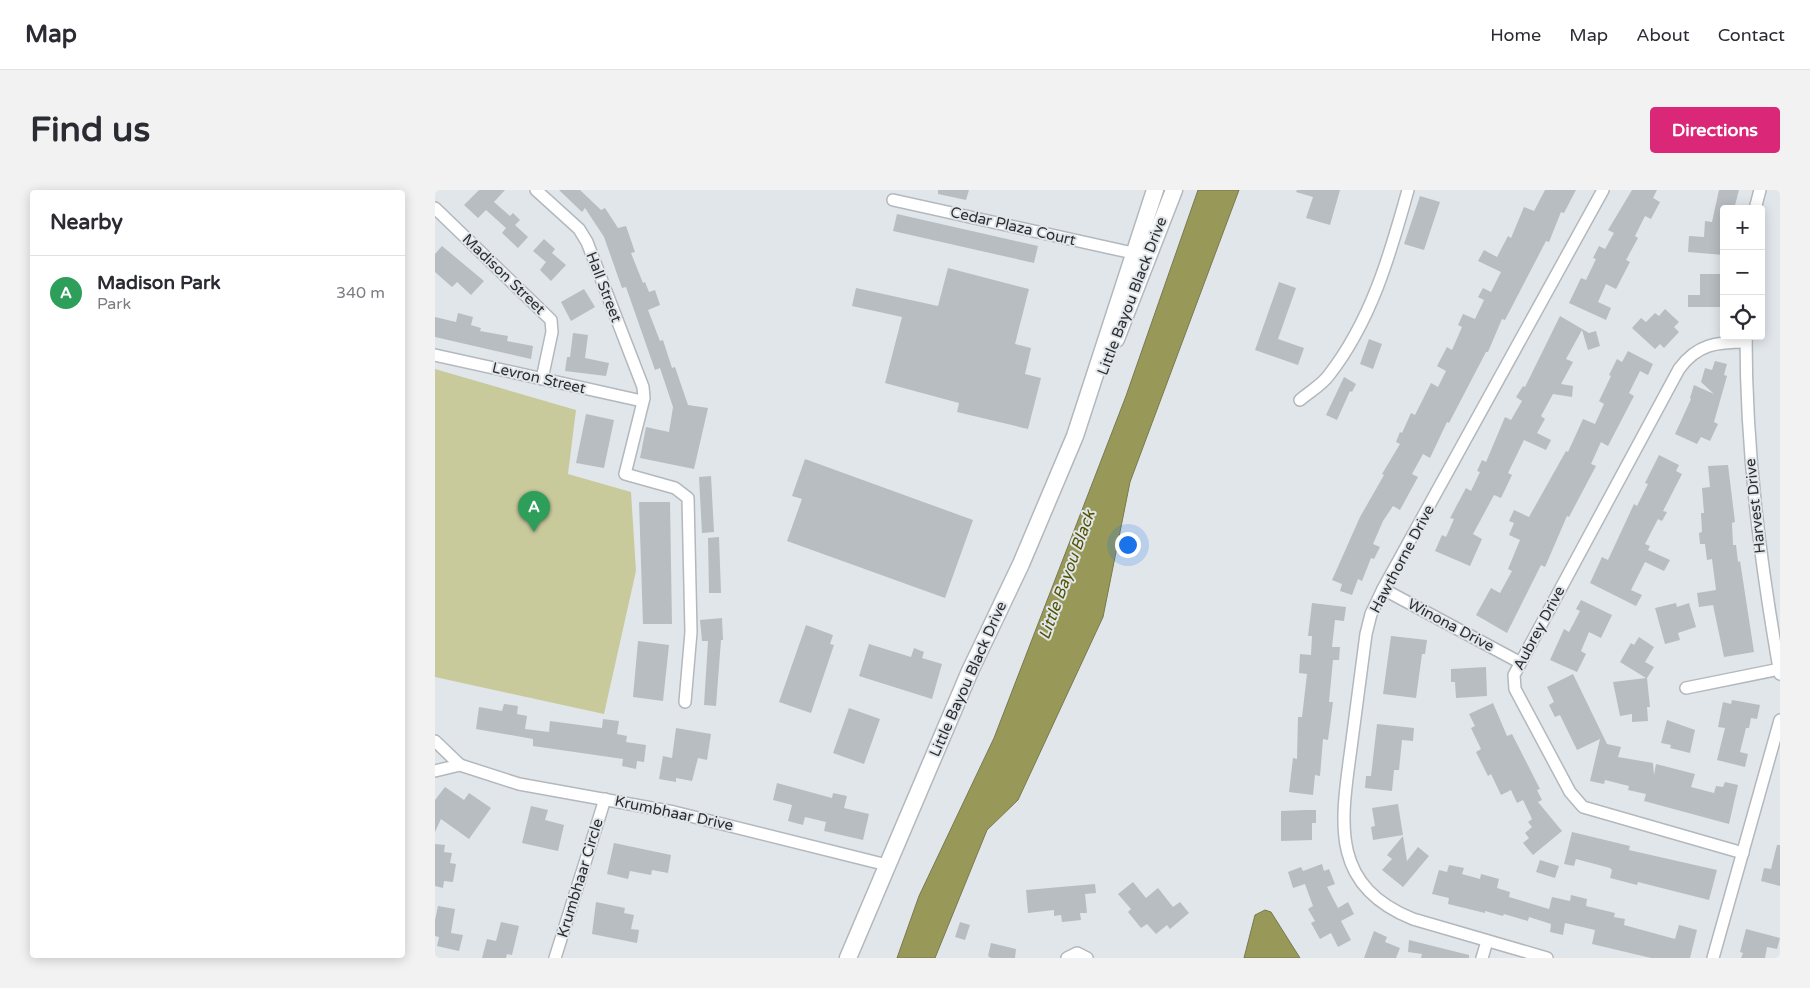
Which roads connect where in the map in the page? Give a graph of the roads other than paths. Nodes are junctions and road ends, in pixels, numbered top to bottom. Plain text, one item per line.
1 (536, 190) edge
2 (1155, 190) edge
3 (1174, 190) edge
4 (1408, 190) edge
5 (1603, 190) edge
6 (1760, 190) edge
7 (893, 200) dead end
8 (1756, 205) edge
9 (435, 208) edge
10 (1133, 253) junction
11 (1739, 340) edge
12 (1746, 340) edge
13 (435, 355) edge
14 (542, 378) junction
15 (1088, 400) junction
16 (1300, 400) dead end
17 (643, 401) junction
18 (1383, 589) junction
19 (1519, 662) junction
20 (1780, 671) edge
21 (1686, 688) dead end
22 (685, 702) dead end
23 (1780, 720) edge
24 (435, 741) edge
25 (460, 765) junction
26 (435, 770) edge
27 (605, 799) junction
28 (1743, 853) junction
29 (887, 865) junction
30 (1487, 941) junction
31 (555, 958) edge
32 (848, 958) edge
33 (1067, 958) edge
34 (1087, 958) edge
35 (1482, 958) edge
36 (1547, 958) edge
37 (1713, 958) edge

1 - 17 street, Hall Street
2 - 10 main road, Little Bayou Black Drive
3 - 15 main road, Little Bayou Black Drive
4 - 16 street
5 - 18 street, Hawthorne Drive
6 - 8 street
7 - 10 street, Cedar Plaza Court
9 - 14 street, Madison Street
10 - 15 main road, Little Bayou Black Drive
11 - 19 street, Aubrey Drive
12 - 20 street, Harvest Drive
13 - 14 street, Levron Street
14 - 17 street, Levron Street
15 - 29 main road, Little Bayou Black Drive
17 - 22 street
18 - 19 street, Winona Drive
18 - 30 street, Hawthorne Drive
19 - 28 street, Aubrey Drive
20 - 21 street
23 - 28 street
24 - 25 street, Krumbhaar Drive
25 - 26 street, Krumbhaar Drive
25 - 27 street, Krumbhaar Drive
27 - 29 street, Krumbhaar Drive
27 - 31 street, Krumbhaar Circle
28 - 37 street
29 - 32 main road, Little Bayou Black Drive
30 - 35 street
30 - 36 street, Hawthorne Drive
33 - 34 street

